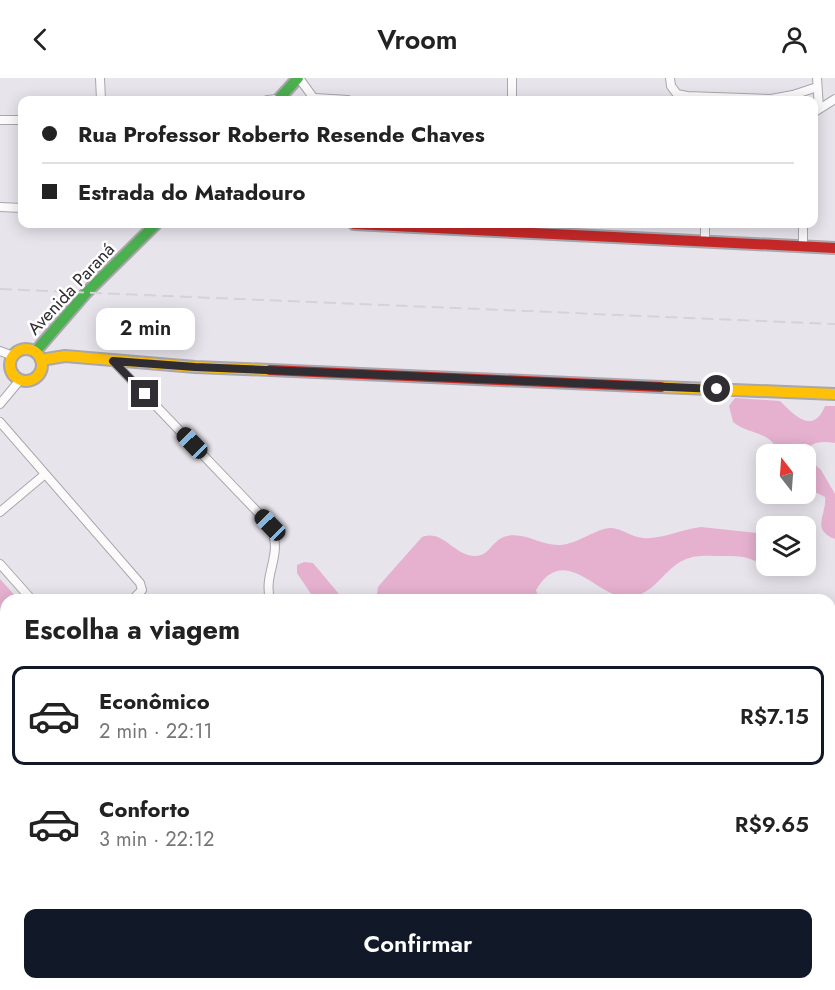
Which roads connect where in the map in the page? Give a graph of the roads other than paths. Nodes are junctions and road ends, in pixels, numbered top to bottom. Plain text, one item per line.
1 (100, 78) edge
2 (298, 78) edge
3 (512, 78) edge
4 (670, 78) edge
5 (817, 82) edge
6 (101, 96) edge
7 (282, 96) edge
8 (313, 96) edge
9 (512, 96) edge
10 (687, 96) edge
11 (788, 96) edge
12 (835, 99) edge
13 (818, 109) edge
14 (0, 120) edge
15 (18, 120) edge
16 (0, 207) edge
17 (18, 208) edge
18 (152, 228) edge
19 (519, 228) edge
20 (705, 228) edge
21 (803, 228) edge
22 (705, 241) junction
23 (803, 246) junction
24 (835, 248) edge
25 (0, 351) edge
26 (13, 356) junction
27 (38, 356) junction
28 (113, 361) junction
29 (5, 370) edge
30 (20, 380) junction
31 (835, 394) edge
32 (0, 404) edge
33 (0, 422) edge
34 (44, 475) junction
35 (0, 513) edge
36 (0, 564) edge
37 (27, 594) edge
38 (138, 594) edge
39 (269, 594) edge

1 - 6 street
2 - 7 street
2 - 8 street
3 - 9 street
4 - 10 street
5 - 11 street
12 - 13 street
14 - 15 street
16 - 17 street
18 - 27 street, Avenida Paraná
19 - 22 street
20 - 22 street
21 - 23 street
22 - 23 street
23 - 24 street
25 - 26 street
26 - 27 street
26 - 29 street
27 - 28 street
27 - 30 street
28 - 31 street
28 - 39 street
29 - 30 street
30 - 32 street
33 - 34 street
34 - 35 street
34 - 38 street
36 - 37 street

